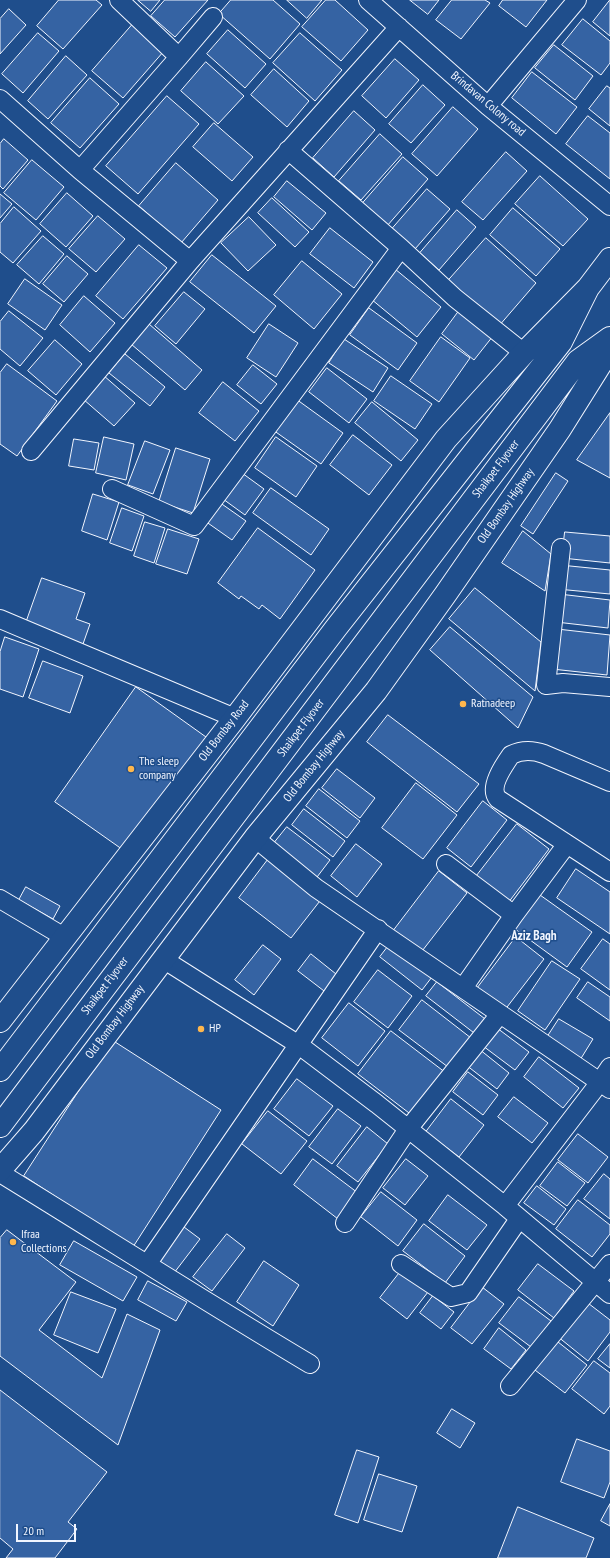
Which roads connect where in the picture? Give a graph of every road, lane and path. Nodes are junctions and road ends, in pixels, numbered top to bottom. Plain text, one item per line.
1 (119, 0) edge
2 (368, 0) edge
3 (577, 0) edge
4 (213, 17) dead end
5 (398, 27) junction
6 (179, 57) junction
7 (0, 100) edge
8 (488, 106) junction
9 (288, 150) junction
10 (80, 170) junction
11 (610, 206) edge
12 (401, 248) junction
13 (610, 259) edge
14 (190, 261) junction
15 (588, 288) junction
16 (610, 338) edge
17 (610, 349) edge
18 (524, 353) junction
19 (31, 451) dead end
20 (112, 489) dead end
21 (561, 548) dead end
22 (0, 619) edge
23 (610, 687) edge
24 (235, 718) junction
25 (610, 782) edge
26 (255, 838) junction
27 (567, 844) junction
28 (446, 864) dead end
29 (610, 872) edge
30 (0, 899) edge
31 (514, 915) junction
32 (378, 929) junction
33 (66, 938) junction
34 (163, 959) junction
35 (462, 988) junction
36 (500, 1014) junction
37 (0, 1021) edge
38 (299, 1045) junction
39 (610, 1066) edge
40 (0, 1070) edge
41 (605, 1086) edge
42 (0, 1126) edge
43 (408, 1129) junction
44 (0, 1172) edge
45 (505, 1206) junction
46 (519, 1219) junction
47 (345, 1223) dead end
48 (148, 1263) junction
49 (401, 1264) dead end
50 (610, 1264) edge
51 (595, 1283) junction
52 (610, 1294) edge
53 (310, 1364) dead end
54 (510, 1386) dead end

1 - 6 street
2 - 5 street, Brindavan Colony road
3 - 8 street
4 - 6 street
5 - 8 street, Brindavan Colony road
5 - 9 street
6 - 10 street
7 - 10 street
8 - 11 street, Brindavan Colony road
9 - 12 street
9 - 14 street
10 - 14 street
12 - 18 street
12 - 20 street
13 - 15 main road
14 - 19 street
15 - 18 main road
15 - 40 main road
16 - 42 main road, Shaikpet Flyover
17 - 26 main road, Old Bombay Highway
18 - 24 main road, Old Bombay Road
21 - 23 street
22 - 24 street
24 - 33 main road, Old Bombay Road
25 - 27 street
26 - 32 street
26 - 34 main road, Old Bombay Highway
27 - 29 street
27 - 31 street
28 - 31 street
30 - 33 street
31 - 35 street
32 - 35 street
32 - 38 street
33 - 37 main road, Old Bombay Road
34 - 38 street
34 - 44 main road, Old Bombay Highway
35 - 36 street
36 - 41 street
36 - 43 street
38 - 43 street
38 - 48 street
39 - 41 street
41 - 45 street
43 - 45 street
43 - 47 street
44 - 48 street
45 - 46 street
46 - 49 street
46 - 51 street
48 - 53 street
50 - 51 street
51 - 52 street
51 - 54 street

